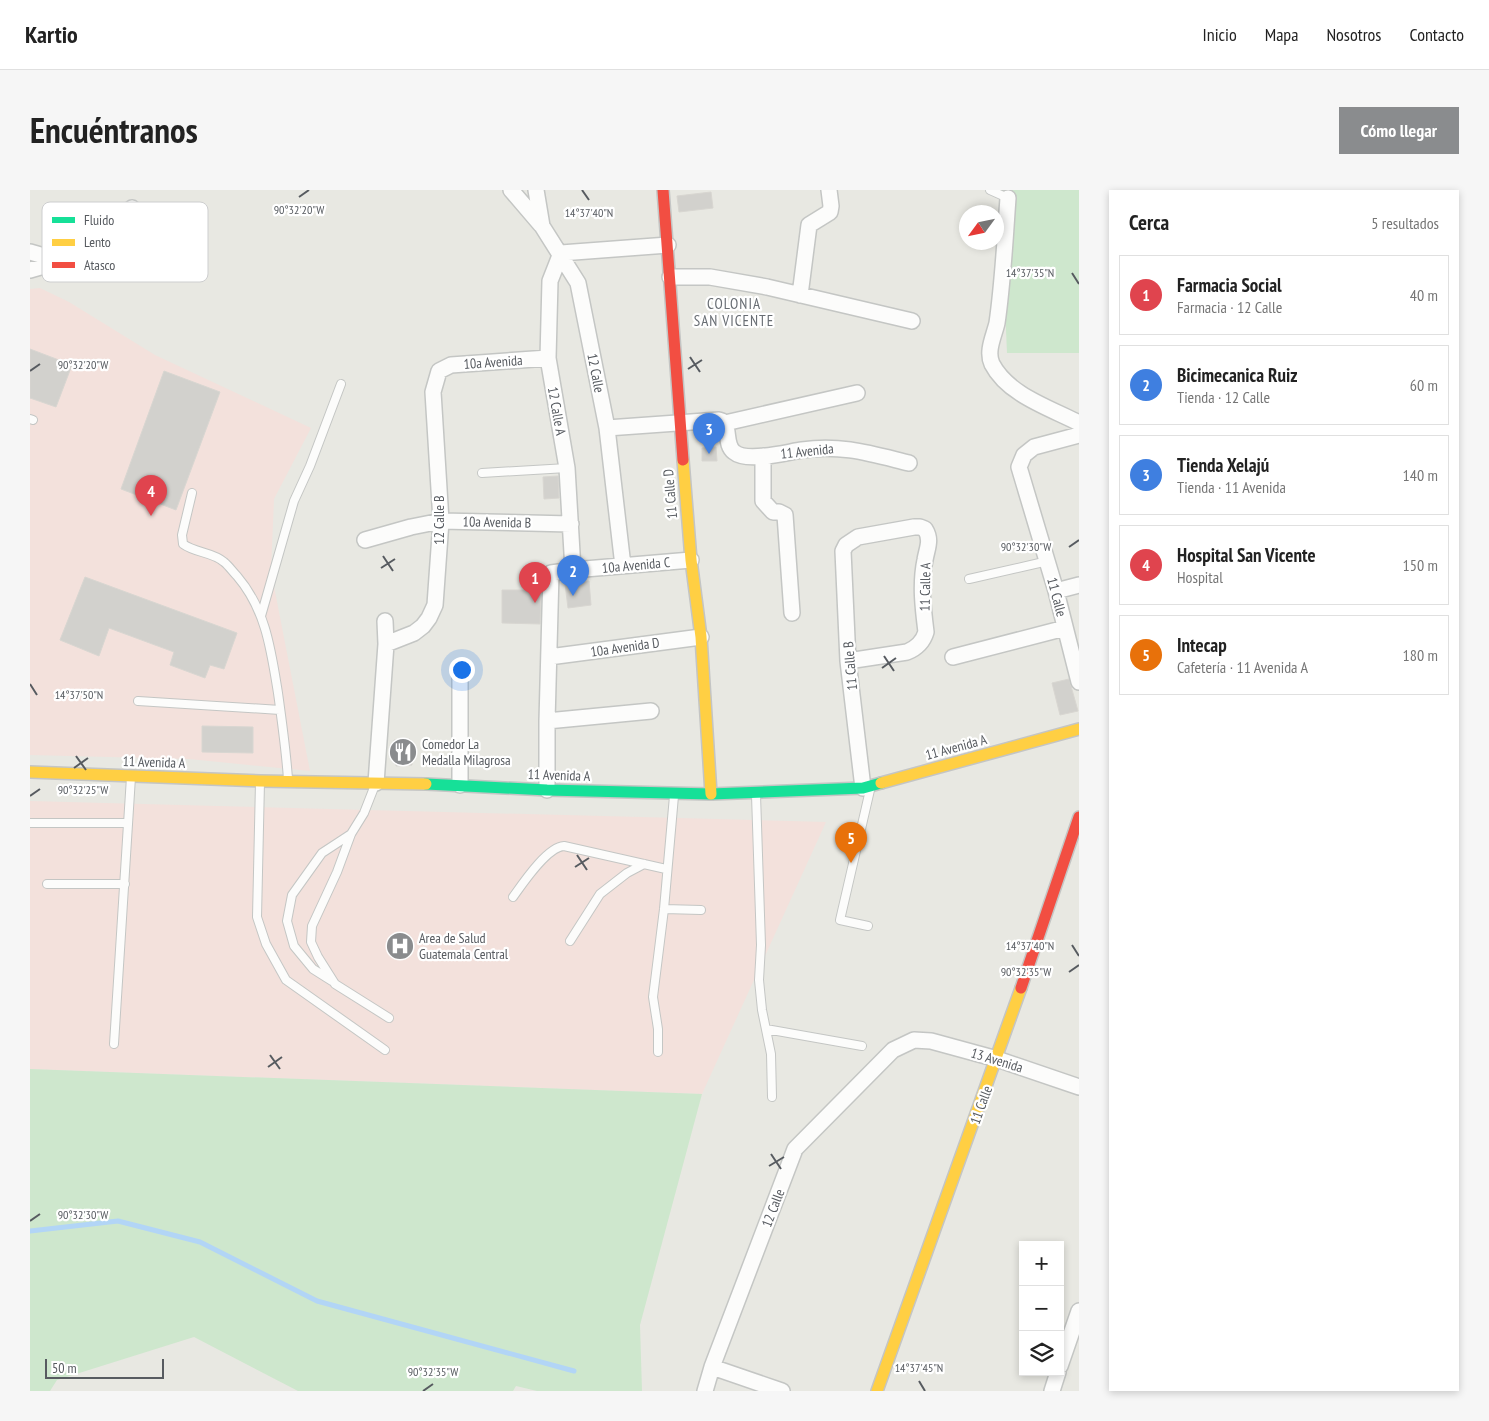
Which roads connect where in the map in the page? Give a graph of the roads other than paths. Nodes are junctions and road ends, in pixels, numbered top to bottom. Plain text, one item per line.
1 (511, 190) edge
2 (536, 190) edge
3 (663, 190) edge
4 (829, 190) edge
5 (990, 190) edge
6 (1008, 198) joint
7 (542, 226) junction
8 (668, 245) junction
9 (561, 253) junction
10 (670, 277) junction
11 (800, 295) junction
12 (912, 320) dead end
13 (548, 358) junction
14 (439, 371) joint
15 (341, 384) dead end
16 (857, 393) dead end
17 (680, 423) junction
18 (725, 423) junction
19 (1079, 423) edge
20 (607, 428) junction
21 (1079, 435) edge
22 (763, 456) junction
23 (909, 464) dead end
24 (567, 468) junction
25 (482, 473) dead end
26 (192, 493) dead end
27 (441, 521) junction
28 (571, 524) junction
29 (925, 529) joint
30 (365, 540) dead end
31 (691, 560) junction
32 (1048, 561) junction
33 (623, 566) junction
34 (573, 570) junction
35 (970, 579) dead end
36 (1079, 585) edge
37 (1056, 591) junction
38 (792, 613) dead end
39 (261, 616) junction
40 (384, 621) dead end
41 (1066, 628) junction
42 (701, 637) junction
43 (386, 644) junction
44 (549, 657) junction
45 (953, 657) dead end
46 (848, 661) junction
47 (460, 677) dead end
48 (1079, 682) edge
49 (138, 701) dead end
50 (280, 710) junction
51 (651, 711) dead end
52 (547, 721) junction
53 (1079, 729) edge
54 (30, 772) edge
55 (132, 776) junction
56 (260, 781) junction
57 (288, 781) junction
58 (376, 783) junction
59 (460, 784) junction
60 (867, 787) junction
61 (547, 790) junction
62 (756, 793) junction
63 (674, 794) junction
64 (711, 794) junction
65 (1079, 817) edge
66 (128, 822) junction
67 (30, 823) edge
68 (351, 834) junction
69 (644, 864) junction
70 (666, 869) junction
71 (47, 884) dead end
72 (124, 884) junction
73 (513, 896) dead end
74 (664, 908) junction
75 (701, 910) dead end
76 (868, 926) dead end
77 (570, 941) dead end
78 (335, 984) junction
79 (389, 1018) dead end
80 (766, 1029) junction
81 (914, 1040) joint
82 (114, 1044) dead end
83 (862, 1046) dead end
84 (385, 1050) dead end
85 (658, 1052) dead end
86 (997, 1059) junction
87 (1079, 1087) edge
88 (772, 1097) dead end
89 (1079, 1311) edge
90 (1064, 1354) edge
91 (712, 1367) junction
92 (1057, 1376) edge
93 (705, 1391) edge
94 (782, 1391) edge
95 (877, 1391) edge
96 (1052, 1391) edge

1 - 7 street
2 - 7 street, 12 Calle
3 - 8 street, 11 Calle D
4 - 11 street
5 - 6 lane
6 - 19 street
7 - 9 street, 12 Calle
8 - 9 street
8 - 10 street, 11 Calle D
9 - 13 street, 12 Calle A
9 - 20 street, 12 Calle
10 - 11 street
10 - 17 street, 11 Calle D
11 - 12 street
13 - 14 street, 10a Avenida
13 - 24 street, 12 Calle A
14 - 27 street, 12 Calle B
15 - 39 lane
16 - 18 street
17 - 18 street
17 - 20 street
17 - 31 street, 11 Calle D
18 - 22 street, 11 Avenida
20 - 33 street, 12 Calle
21 - 32 street, 11 Calle
22 - 23 street, 11 Avenida
22 - 38 street
24 - 25 lane
24 - 28 street, 12 Calle A
26 - 39 lane
27 - 28 street, 10a Avenida B
27 - 30 street, 10a Avenida B
27 - 43 street, 12 Calle B
28 - 34 street, 12 Calle A
29 - 46 street, 11 Calle A
29 - 46 street, 11 Calle B
31 - 33 street, 10a Avenida C
31 - 42 street, 11 Calle D
32 - 35 lane
32 - 37 street, 11 Calle
33 - 34 street, 10a Avenida C
34 - 44 street, 10a Avenida C
36 - 37 street
37 - 41 street, 11 Calle
39 - 50 lane
40 - 43 street
41 - 45 street
41 - 48 street, 11 Calle
42 - 44 street, 10a Avenida D
42 - 64 street, 11 Calle D
43 - 58 street
44 - 52 street
46 - 60 street, 11 Calle B
47 - 59 street
49 - 50 lane
50 - 57 lane
51 - 52 street
52 - 61 street
53 - 60 street, 11 Avenida A
54 - 55 street, 11 Avenida A
55 - 56 street, 11 Avenida A
55 - 66 lane
56 - 57 street, 11 Avenida A
56 - 84 lane
57 - 58 street, 11 Avenida A
58 - 59 street, 11 Avenida A
58 - 68 lane
59 - 61 street, 11 Avenida A
60 - 62 street, 11 Avenida A
60 - 76 lane
61 - 63 street, 11 Avenida A
62 - 64 street, 11 Avenida A
62 - 80 lane
63 - 64 street, 11 Avenida A
63 - 70 lane
65 - 86 street, 11 Calle
66 - 67 lane
66 - 72 lane
68 - 78 lane
68 - 78 lane
69 - 70 lane
69 - 73 lane
69 - 77 lane
70 - 74 lane
71 - 72 lane
72 - 82 lane
74 - 75 lane
74 - 85 lane
78 - 79 lane
80 - 83 lane
80 - 88 lane
81 - 86 street, 13 Avenida
81 - 91 street, 12 Calle
86 - 87 street, 13 Avenida
86 - 95 street, 11 Calle
89 - 90 street
91 - 93 street, 12 Calle
91 - 94 street
92 - 96 street

